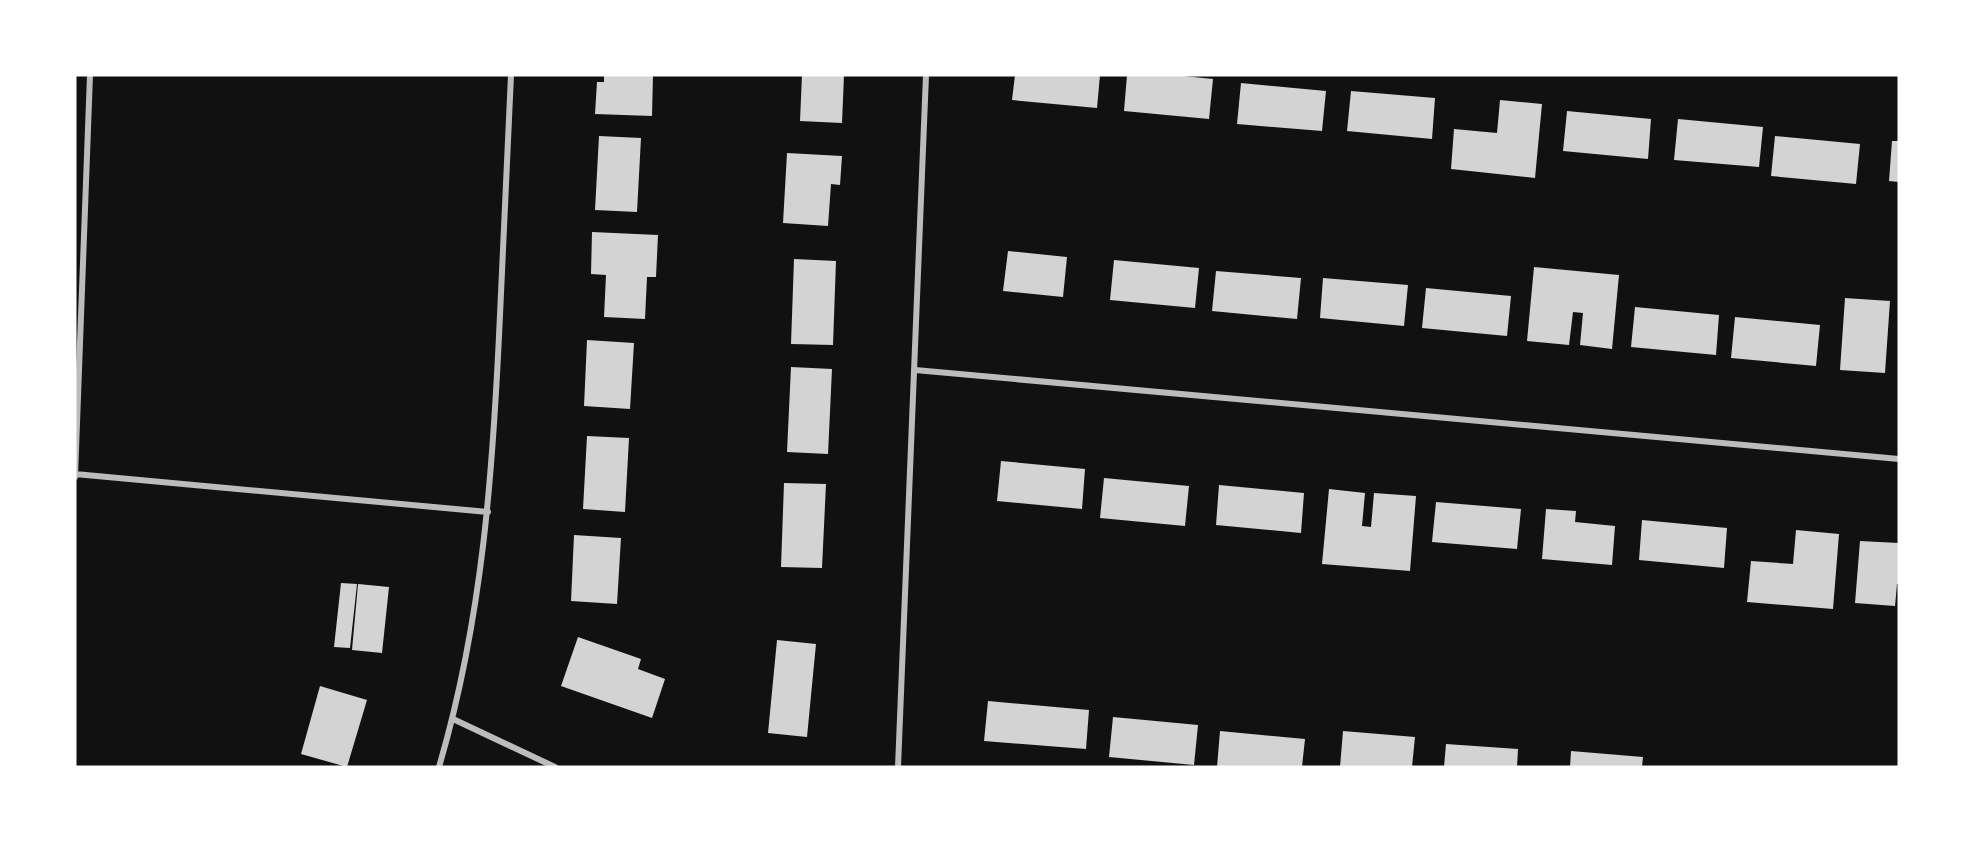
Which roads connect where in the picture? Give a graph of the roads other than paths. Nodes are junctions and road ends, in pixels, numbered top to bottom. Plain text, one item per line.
1 (90, 75) edge
2 (511, 75) edge
3 (926, 75) edge
4 (915, 370) junction
5 (1899, 459) edge
6 (75, 475) edge
7 (488, 512) junction
8 (453, 719) junction
9 (439, 767) edge
10 (555, 767) edge
11 (897, 767) edge

1 - 6 street
2 - 7 street
3 - 4 street
4 - 5 street
4 - 11 street
6 - 7 street
7 - 8 street
8 - 9 street
8 - 10 street

